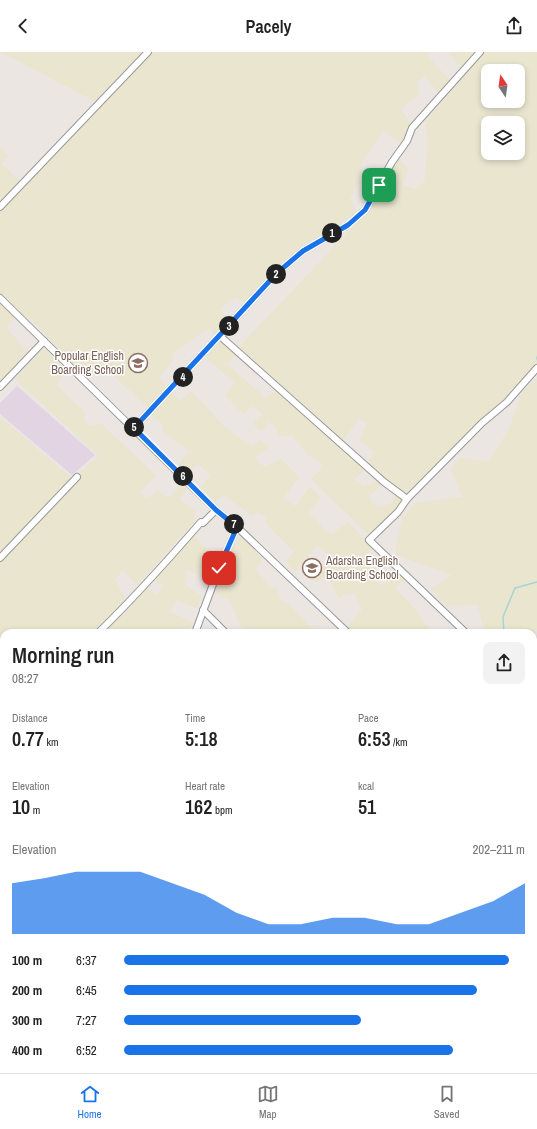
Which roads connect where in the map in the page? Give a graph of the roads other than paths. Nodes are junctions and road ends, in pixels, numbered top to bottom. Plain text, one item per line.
1 (148, 52) edge
2 (480, 52) edge
3 (0, 207) edge
4 (0, 298) edge
5 (220, 336) junction
6 (44, 341) junction
7 (537, 368) edge
8 (0, 387) edge
9 (134, 428) junction
10 (77, 477) dead end
11 (407, 499) junction
12 (216, 510) junction
13 (237, 527) junction
14 (0, 558) edge
15 (203, 610) junction
16 (102, 629) edge
17 (196, 629) edge
18 (222, 629) edge
19 (344, 629) edge
20 (462, 629) edge

1 - 3 street
2 - 5 street
4 - 6 street
5 - 9 street
5 - 11 street
6 - 8 street
6 - 9 street
7 - 11 street
9 - 12 street
10 - 14 street
11 - 20 street
12 - 13 street
12 - 16 street
13 - 15 street
13 - 19 street
15 - 17 street
15 - 18 street

